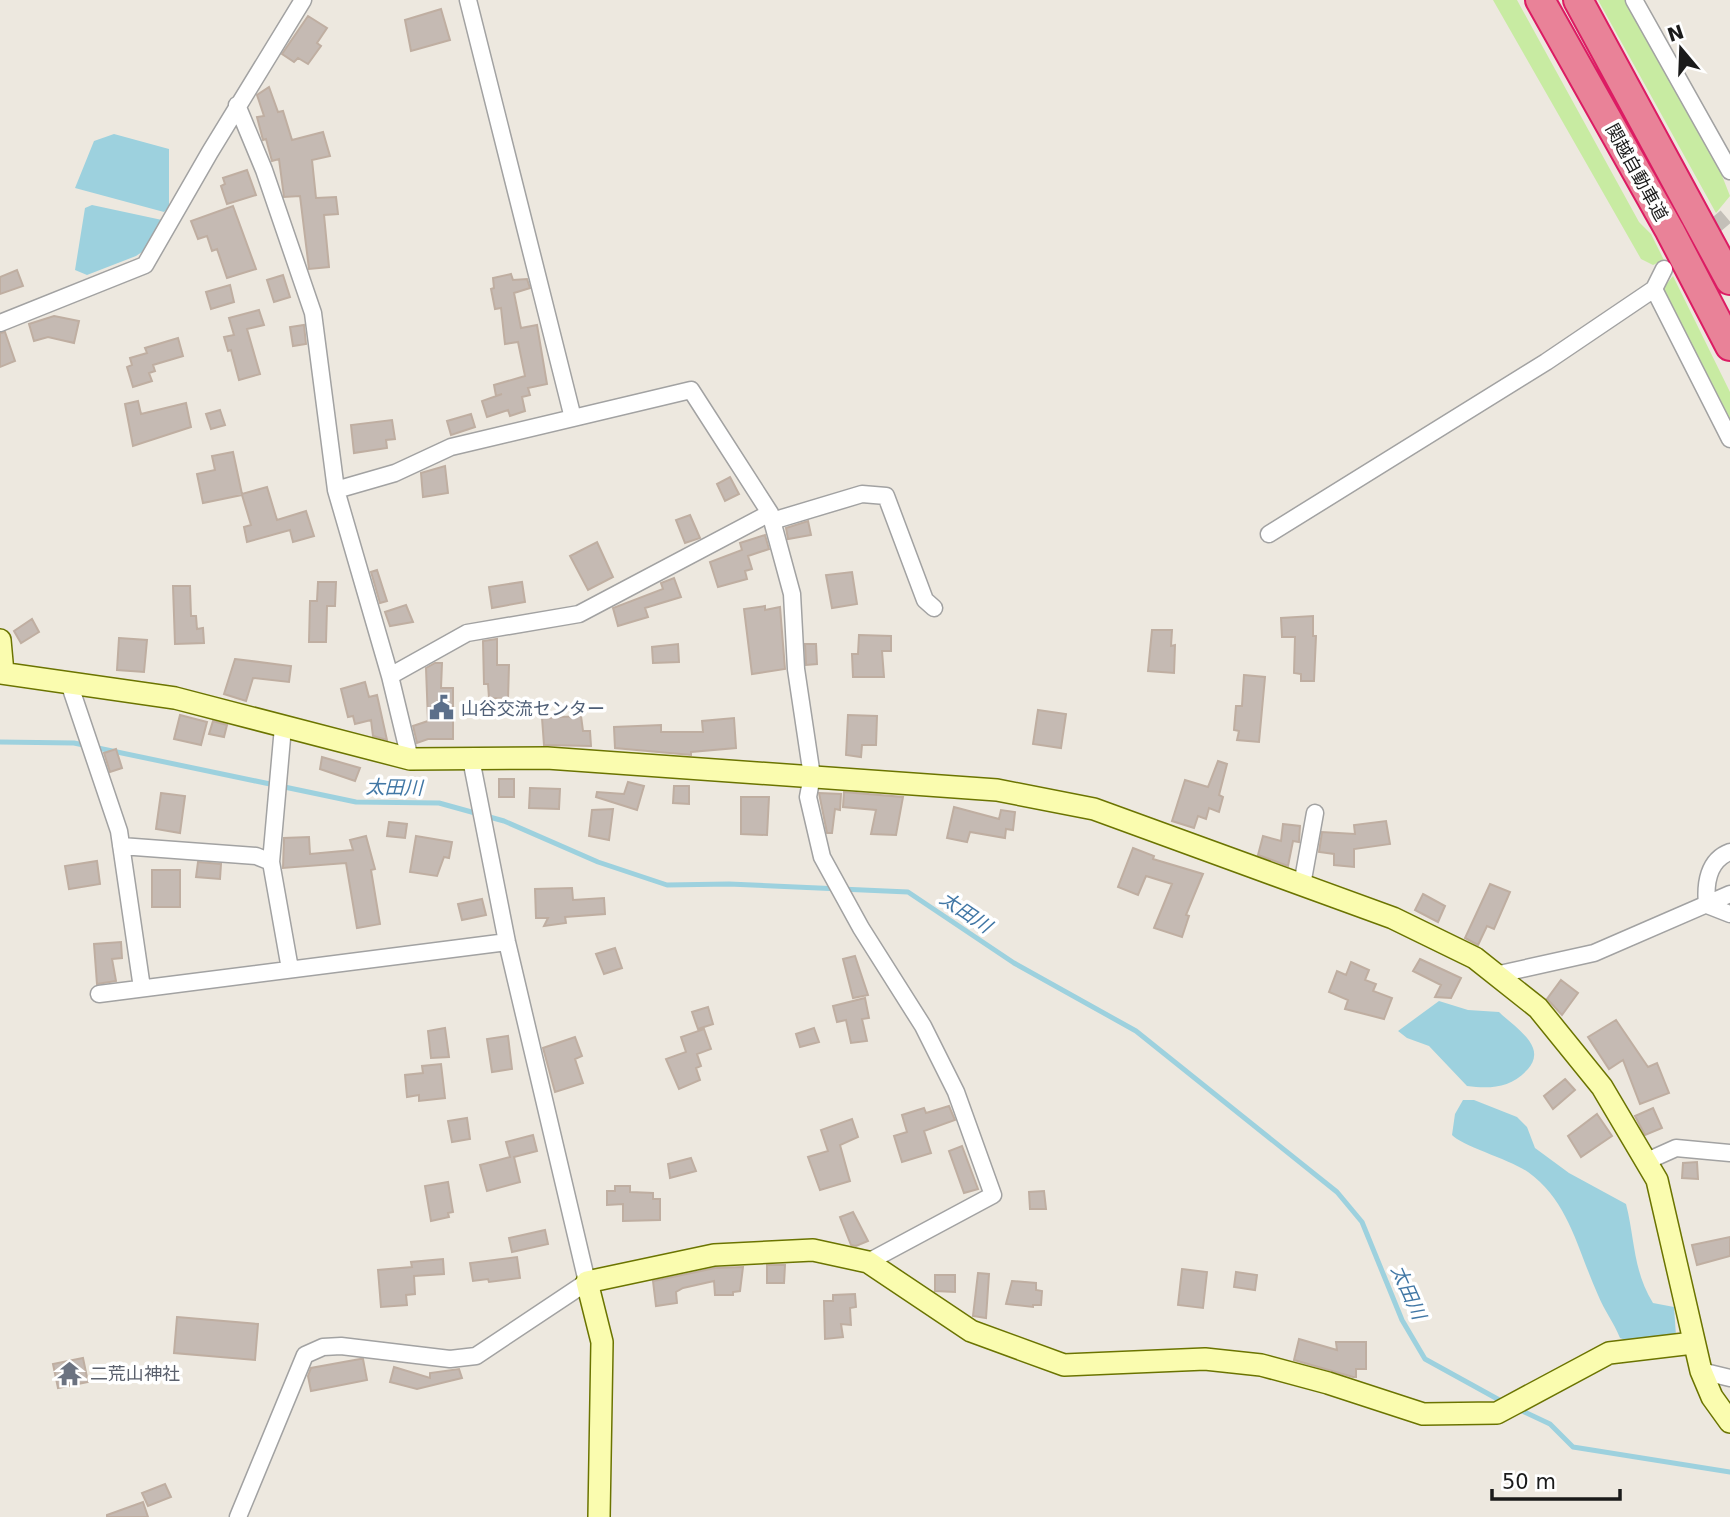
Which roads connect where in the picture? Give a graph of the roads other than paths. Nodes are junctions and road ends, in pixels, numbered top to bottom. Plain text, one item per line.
1 (303, 0) edge
2 (468, 0) edge
3 (1540, 0) edge
4 (1578, 0) edge
5 (1634, 0) edge
6 (237, 105) junction
7 (1730, 171) edge
8 (1664, 269) tunnel mouth
9 (1730, 280) edge
10 (1654, 289) junction
11 (0, 323) edge
12 (1730, 346) edge
13 (573, 418) junction
14 (1730, 439) edge
15 (336, 490) junction
16 (771, 517) junction
17 (1269, 534) dead end
18 (934, 608) dead end
19 (0, 640) edge
20 (1, 673) edge
21 (390, 676) junction
22 (69, 682) junction
23 (283, 727) junction
24 (410, 759) junction
25 (471, 759) junction
26 (812, 776) junction
27 (1315, 813) dead end
28 (121, 846) junction
29 (1730, 852) edge
30 (271, 862) junction
31 (1302, 885) junction
32 (1730, 894) edge
33 (1707, 905) junction
34 (1730, 914) edge
35 (507, 942) junction
36 (290, 969) junction
37 (1495, 975) junction
38 (142, 988) junction
39 (99, 994) dead end
40 (1730, 1153) edge
41 (1647, 1161) junction
42 (868, 1262) junction
43 (587, 1282) junction
44 (1693, 1343) junction
45 (1700, 1371) junction
46 (1730, 1378) edge
47 (1730, 1422) edge
48 (238, 1517) edge
49 (599, 1517) edge

1 - 6 street
2 - 13 street
3 - 12 highway, 関越自動車道
4 - 9 highway, 関越自動車道
5 - 7 street
6 - 11 street
6 - 15 street
8 - 10 street
10 - 14 street
10 - 17 street
13 - 15 street
13 - 16 street
15 - 21 street
16 - 18 street
16 - 21 street
16 - 26 street
19 - 20 main road
20 - 22 main road
21 - 24 street
22 - 23 main road
22 - 28 street
23 - 24 main road
23 - 30 street
24 - 25 main road
25 - 26 main road
25 - 35 street
26 - 31 main road
26 - 42 street
27 - 31 street
28 - 30 street
28 - 38 street
29 - 33 street
30 - 36 street
31 - 37 main road
32 - 33 street
33 - 34 street
33 - 37 street
35 - 36 street
35 - 43 street
36 - 38 street
37 - 41 main road
38 - 39 street
40 - 41 street
41 - 44 main road
42 - 43 main road
42 - 44 main road
43 - 48 street
43 - 49 main road
44 - 45 main road
45 - 46 street
45 - 47 main road

